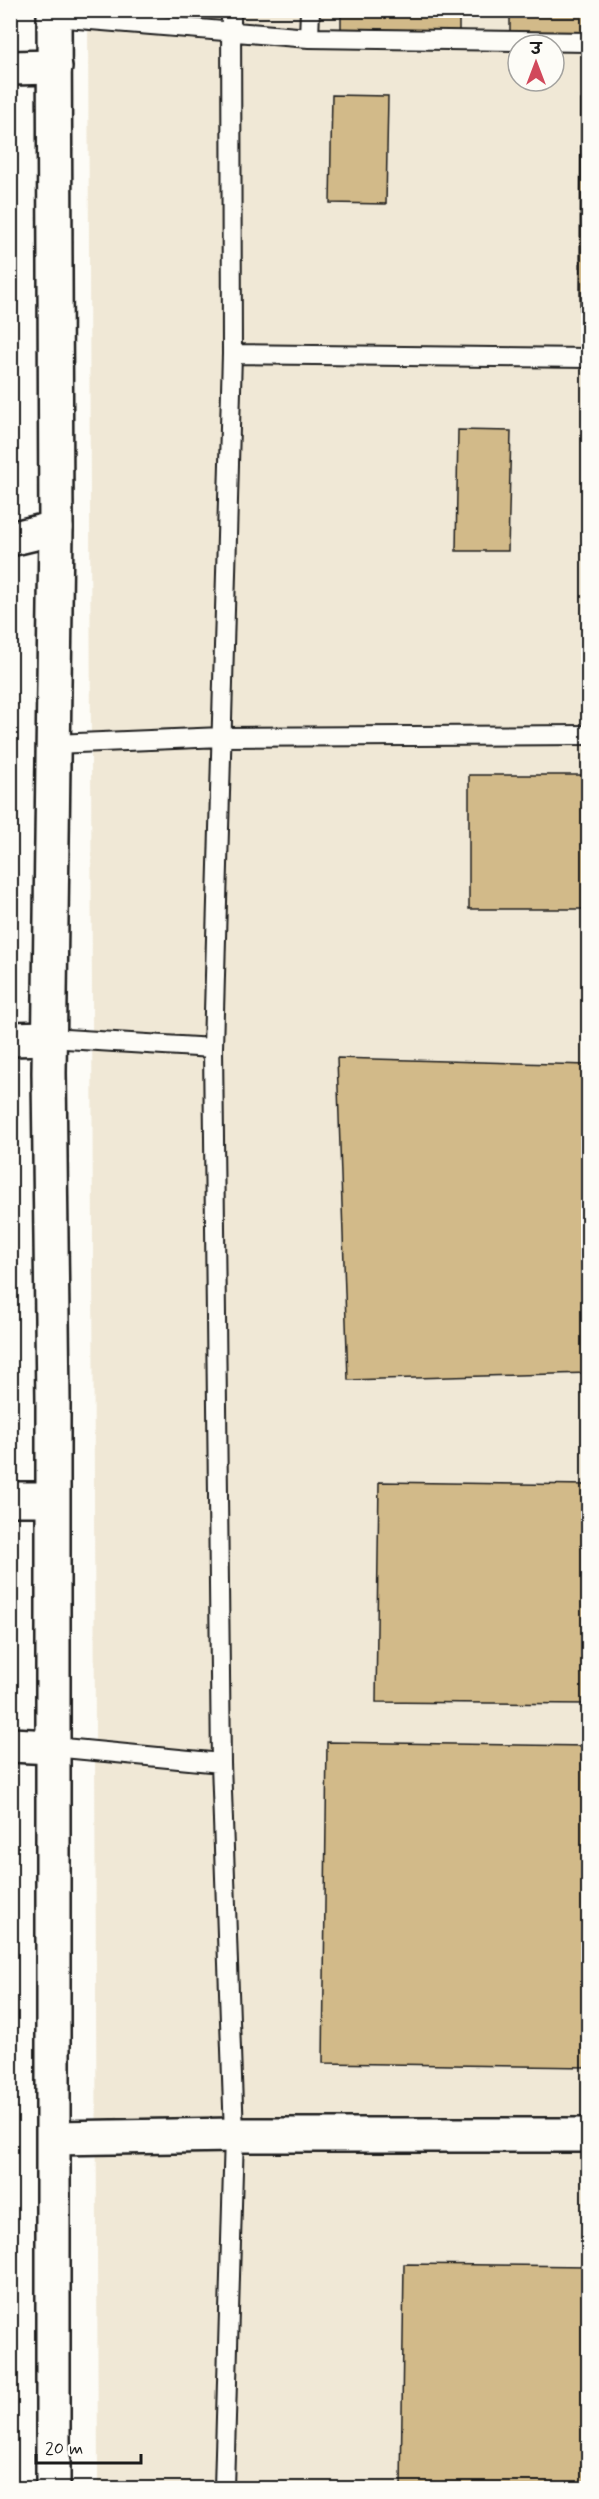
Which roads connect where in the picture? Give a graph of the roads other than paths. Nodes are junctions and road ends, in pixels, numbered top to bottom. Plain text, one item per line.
1 (231, 10) edge
2 (310, 10) edge
3 (54, 14) edge
4 (231, 32) junction
5 (309, 38) junction
6 (588, 42) edge
7 (55, 67) junction
8 (10, 68) edge
9 (231, 354) junction
10 (588, 358) edge
11 (56, 528) junction
12 (10, 539) edge
13 (588, 735) edge
14 (222, 737) junction
15 (54, 744) junction
16 (50, 1038) junction
17 (10, 1039) edge
18 (213, 1048) junction
19 (10, 1499) edge
20 (52, 1499) junction
21 (10, 1745) edge
22 (52, 1747) junction
23 (221, 1763) junction
24 (234, 2134) junction
25 (588, 2135) edge
26 (53, 2138) junction
27 (53, 2488) edge
28 (224, 2488) edge

1 - 4 lane
2 - 5 lane
3 - 4 lane
3 - 7 street
4 - 5 lane
4 - 9 lane
5 - 6 lane
7 - 8 street
7 - 11 street
9 - 10 lane
9 - 14 lane
11 - 12 street
11 - 15 street
13 - 14 lane
14 - 15 lane
14 - 18 lane
15 - 16 street
16 - 17 street
16 - 18 lane
16 - 20 street
18 - 23 lane
19 - 20 street
20 - 22 street
21 - 22 street
22 - 23 lane
22 - 26 street
23 - 24 lane
24 - 25 street
24 - 26 street
24 - 28 lane
26 - 27 street

